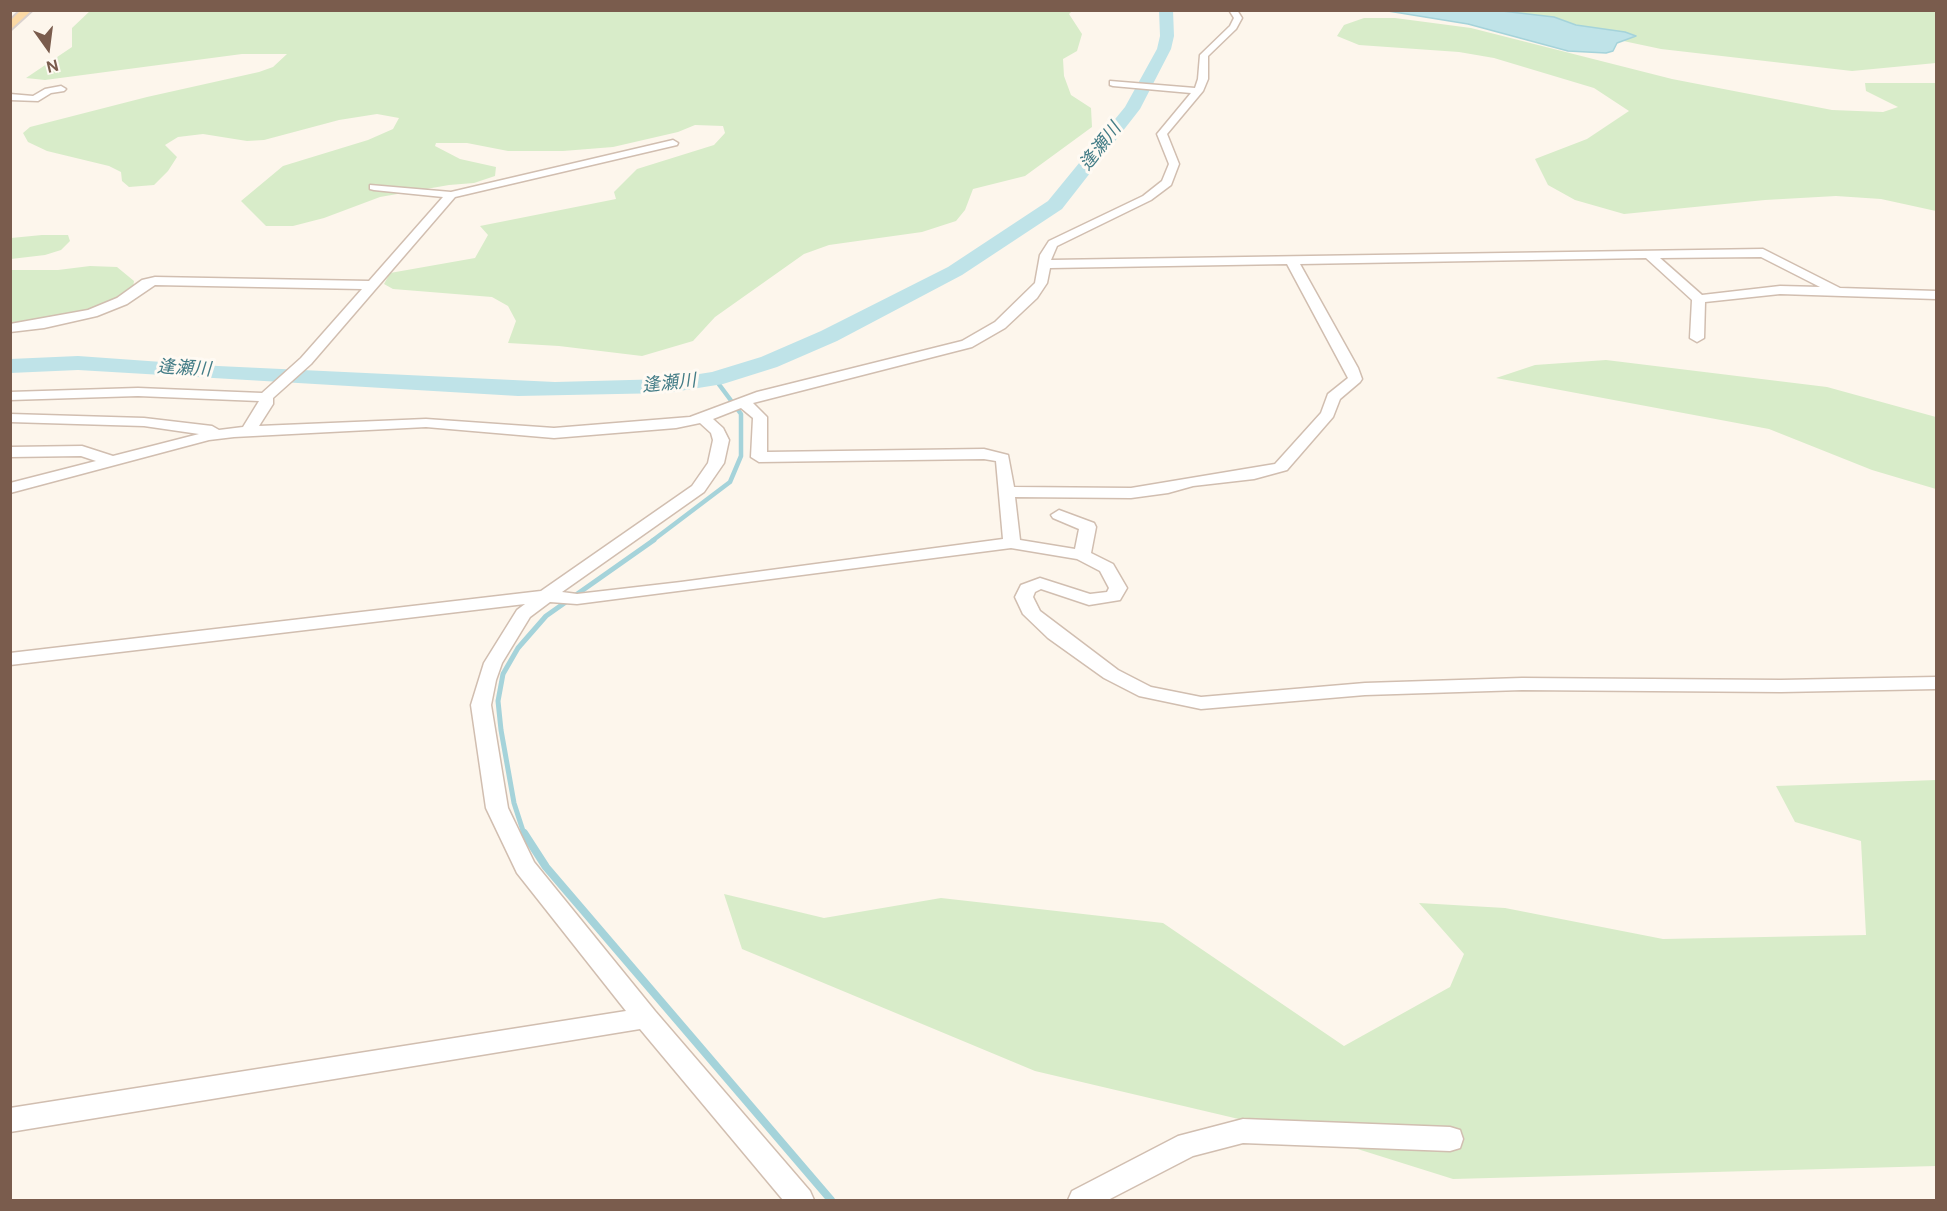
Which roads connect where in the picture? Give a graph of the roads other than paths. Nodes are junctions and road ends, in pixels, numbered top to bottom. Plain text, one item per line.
1 (27, 10) edge
2 (1233, 10) edge
3 (10, 27) edge
4 (1113, 83) dead end
5 (61, 89) dead end
6 (1198, 91) junction
7 (10, 97) edge
8 (673, 143) dead end
9 (374, 188) dead end
10 (451, 195) junction
11 (1649, 255) junction
12 (1293, 262) junction
13 (1044, 264) junction
14 (374, 285) junction
15 (1836, 291) junction
16 (1936, 295) edge
17 (1699, 299) junction
18 (10, 328) edge
19 (1697, 338) dead end
20 (269, 394) junction
21 (10, 396) edge
22 (740, 403) junction
23 (712, 414) junction
24 (10, 418) edge
25 (249, 430) junction
26 (219, 434) junction
27 (10, 452) edge
28 (113, 461) junction
29 (10, 488) edge
30 (1008, 492) junction
31 (1059, 515) dead end
32 (1010, 543) junction
33 (1082, 555) junction
34 (561, 597) junction
35 (10, 659) edge
36 (1936, 683) edge
37 (646, 1018) junction
38 (10, 1120) edge
39 (1450, 1139) dead end
40 (800, 1200) edge
41 (1082, 1200) edge

1 - 3 main road
2 - 6 street
4 - 6 street
5 - 7 street
6 - 13 street
8 - 10 street
9 - 10 street
10 - 14 street
11 - 12 street
11 - 15 street
11 - 17 street
12 - 13 street
12 - 30 street
13 - 22 street
14 - 18 street
14 - 20 street
15 - 16 street
15 - 17 street
17 - 19 street
20 - 21 street
20 - 25 street
22 - 23 street
22 - 30 street
23 - 25 street
23 - 34 street
24 - 26 street
25 - 26 street
26 - 28 street
27 - 28 street
28 - 29 street
30 - 32 street
31 - 33 street
32 - 33 street
32 - 34 street
33 - 36 street
34 - 35 street
34 - 37 street
37 - 38 street
37 - 40 street
39 - 41 street

